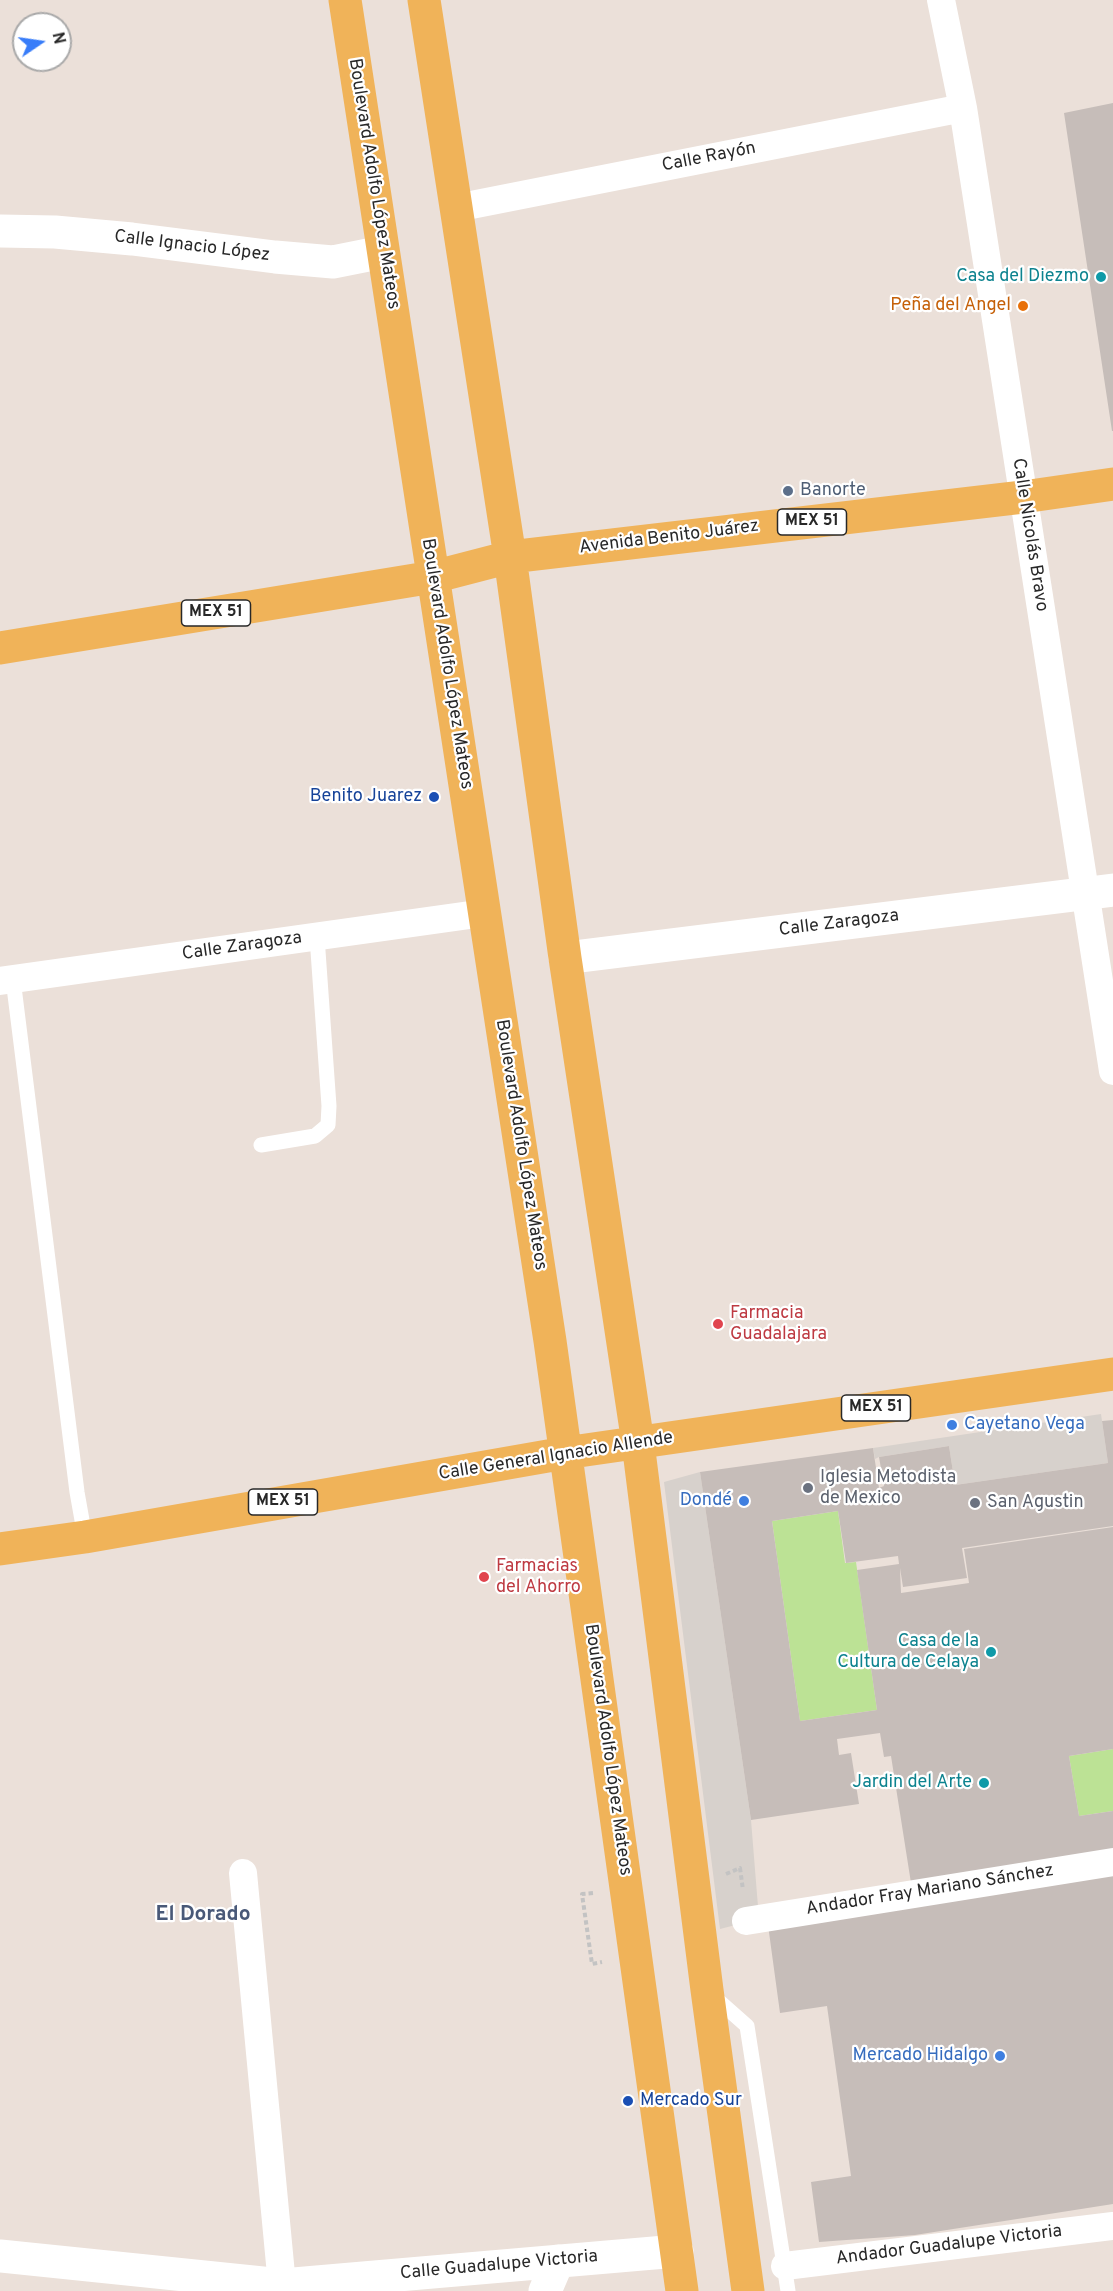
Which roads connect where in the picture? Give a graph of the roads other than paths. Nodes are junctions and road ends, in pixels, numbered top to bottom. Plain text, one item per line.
1 (345, 0) edge
2 (424, 0) edge
3 (941, 0) edge
4 (963, 108) junction
5 (456, 208) junction
6 (0, 231) edge
7 (383, 252) junction
8 (1113, 484) edge
9 (1023, 496) junction
10 (510, 557) junction
11 (433, 577) junction
12 (0, 648) edge
13 (1099, 892) edge
14 (484, 913) junction
15 (317, 937) junction
16 (565, 958) junction
17 (7, 980) edge
18 (1113, 1071) edge
19 (261, 1145) dead end
20 (1113, 1374) edge
21 (638, 1443) junction
22 (565, 1453) junction
23 (85, 1537) junction
24 (0, 1549) edge
25 (1113, 1862) edge
26 (243, 1874) dead end
27 (746, 1921) dead end
28 (707, 1990) junction
29 (1113, 2226) edge
30 (676, 2251) junction
31 (0, 2256) edge
32 (558, 2261) junction
33 (787, 2279) edge
34 (282, 2284) junction
35 (545, 2291) edge
36 (682, 2291) edge
37 (748, 2291) edge

1 - 7 main road, Boulevard Adolfo López Mateos
2 - 5 main road
3 - 4 street, Calle Nicolás Bravo
4 - 5 street, Calle Rayón
4 - 9 street, Calle Nicolás Bravo
5 - 10 main road
6 - 7 main road, Calle Ignacio López
7 - 11 main road, Boulevard Adolfo López Mateos
8 - 9 main road, Avenida Benito Juárez / MEX 51
9 - 10 main road, Avenida Benito Juárez / MEX 51
9 - 13 street, Calle Nicolás Bravo
10 - 11 main road, MEX 51
10 - 16 main road
11 - 12 main road, MEX 51
11 - 14 main road, Boulevard Adolfo López Mateos
13 - 16 main road, Calle Zaragoza
13 - 18 street, Calle Nicolás Bravo
14 - 15 street, Calle Zaragoza
14 - 22 main road, Boulevard Adolfo López Mateos
15 - 17 street, Calle Zaragoza
15 - 19 lane
16 - 21 main road
17 - 23 lane
20 - 21 main road, Calle General Ignacio Allende / MEX 51
21 - 22 main road, Calle General Ignacio Allende / MEX 51
21 - 28 main road
22 - 23 main road, Calle General Ignacio Allende / MEX 51
22 - 30 main road, Boulevard Adolfo López Mateos
23 - 24 main road, Calle General Ignacio Allende / MEX 51
25 - 27 street, Andador Fray Mariano Sánchez
26 - 34 street
28 - 33 lane
28 - 37 main road
29 - 33 street, Andador Guadalupe Victoria
30 - 32 main road, Calle Guadalupe Victoria
30 - 36 main road, Boulevard Adolfo López Mateos
31 - 34 main road, Calle Guadalupe Victoria
32 - 34 main road, Calle Guadalupe Victoria
32 - 35 main road

